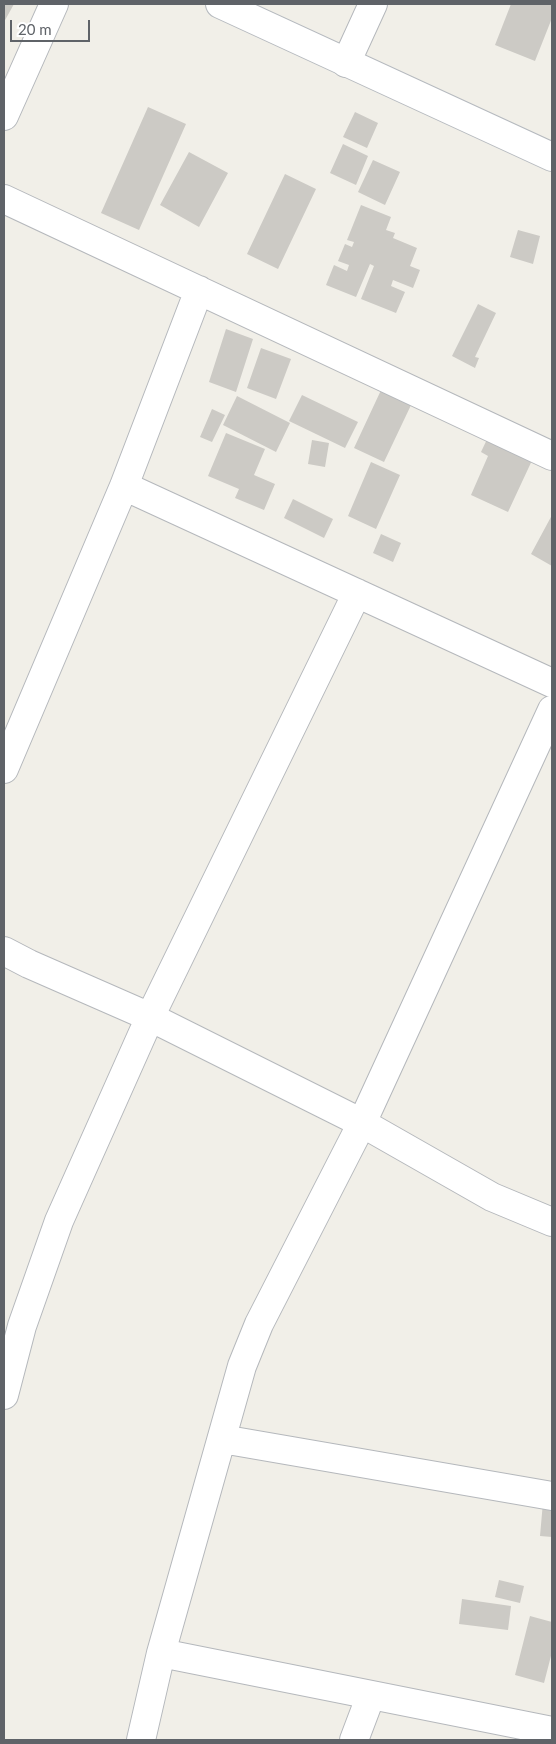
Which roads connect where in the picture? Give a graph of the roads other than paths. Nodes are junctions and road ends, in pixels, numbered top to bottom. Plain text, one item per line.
1 (54, 4) edge
2 (220, 4) edge
3 (373, 4) edge
4 (346, 63) junction
5 (4, 116) edge
6 (552, 157) edge
7 (4, 198) edge
8 (199, 290) junction
9 (552, 456) edge
10 (124, 486) junction
11 (357, 593) junction
12 (552, 683) edge
13 (552, 710) edge
14 (4, 769) edge
15 (4, 951) edge
16 (150, 1018) junction
17 (362, 1123) junction
18 (552, 1222) edge
19 (4, 1395) edge
20 (222, 1439) junction
21 (552, 1496) edge
22 (161, 1653) junction
23 (371, 1695) junction
24 (552, 1731) edge
25 (141, 1740) edge
26 (354, 1740) edge

1 - 5 street
2 - 4 street
3 - 4 street
4 - 6 street
7 - 8 street
8 - 9 street
8 - 10 street
10 - 11 street
10 - 14 street
11 - 12 street
11 - 16 street
13 - 17 street
15 - 16 street
16 - 17 street
16 - 19 street
17 - 18 street
17 - 20 street
20 - 21 street
20 - 22 street
22 - 23 street
22 - 25 street
23 - 24 street
23 - 26 street

